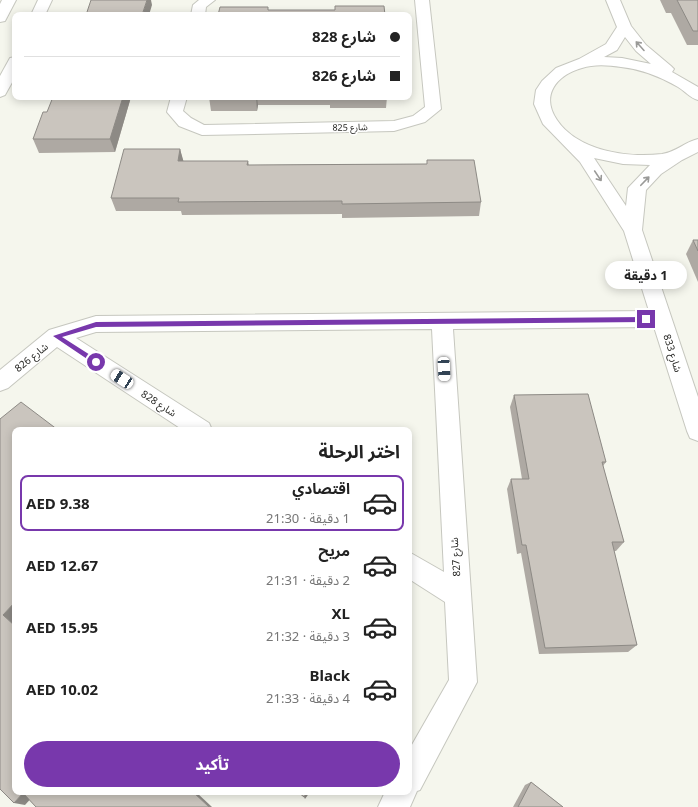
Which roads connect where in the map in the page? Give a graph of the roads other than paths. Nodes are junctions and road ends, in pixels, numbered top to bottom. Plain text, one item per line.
1 (9, 0) edge
2 (45, 0) edge
3 (208, 0) edge
4 (422, 0) edge
5 (613, 0) edge
6 (39, 12) edge
7 (199, 12) edge
8 (0, 18) edge
9 (624, 27) junction
10 (575, 66) junction
11 (12, 67) edge
12 (680, 80) junction
13 (0, 92) edge
14 (698, 94) edge
15 (178, 100) edge
16 (564, 136) junction
17 (693, 148) edge
18 (633, 230) junction
19 (662, 319) junction
20 (442, 321) junction
21 (56, 336) junction
22 (0, 382) edge
23 (196, 427) edge
24 (698, 431) edge
25 (412, 566) edge
26 (457, 596) junction
27 (412, 774) edge
28 (400, 795) edge
29 (394, 807) edge

1 - 8 street
2 - 6 street
3 - 7 street
4 - 15 street, شارع 825
5 - 9 street
9 - 10 street
12 -> 9 street
10 - 12 street
10 - 16 street, شارع 833
11 - 13 street
12 - 14 street
16 - 17 street
16 -> 18 street, شارع 833
18 -> 17 street, شارع 833
18 - 19 street, شارع 833
19 - 20 street, شارع 826
19 - 24 street, شارع 833
20 - 21 street, شارع 826
20 - 26 street, شارع 827
21 - 22 street, شارع 826
21 - 23 street, شارع 828
25 - 26 street
26 - 27 street, شارع 827
28 - 29 street

